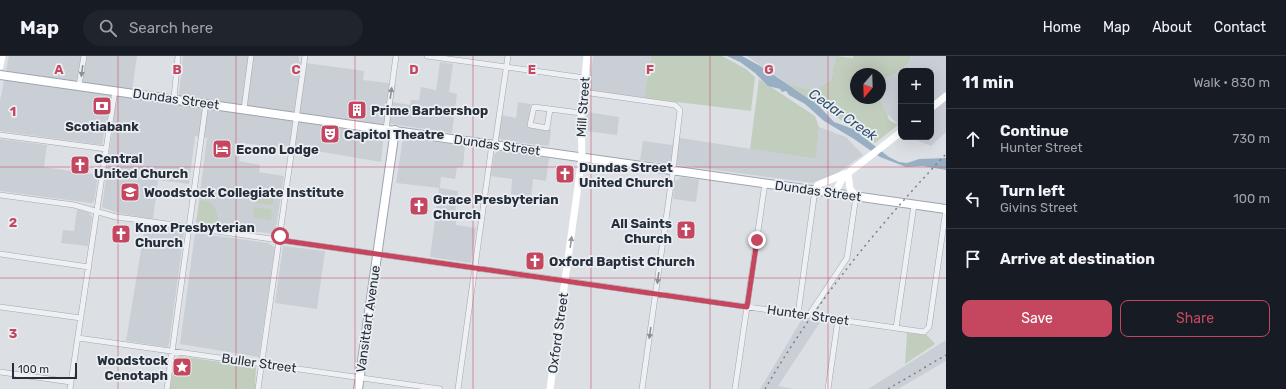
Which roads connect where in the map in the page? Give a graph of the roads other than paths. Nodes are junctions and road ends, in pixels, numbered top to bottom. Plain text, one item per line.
1 (2, 56) edge
2 (84, 56) edge
3 (178, 56) edge
4 (251, 56) edge
5 (305, 56) edge
6 (396, 56) edge
7 (428, 56) edge
8 (508, 56) edge
9 (587, 56) edge
10 (0, 66) edge
11 (507, 68) junction
12 (0, 75) edge
13 (585, 78) junction
14 (79, 85) junction
15 (115, 90) junction
16 (583, 92) junction
17 (946, 96) edge
18 (174, 98) junction
19 (206, 103) junction
20 (934, 106) edge
21 (244, 108) junction
22 (550, 109) junction
23 (581, 113) junction
24 (297, 116) junction
25 (386, 129) junction
26 (395, 130) junction
27 (898, 134) edge
28 (0, 135) edge
29 (493, 144) junction
30 (106, 149) junction
31 (582, 157) junction
32 (673, 170) junction
33 (848, 173) junction
34 (765, 183) junction
35 (815, 190) junction
36 (834, 193) junction
37 (0, 195) edge
38 (856, 196) junction
39 (914, 205) junction
40 (946, 209) edge
41 (97, 211) junction
42 (189, 227) junction
43 (279, 240) junction
44 (0, 254) edge
45 (377, 254) junction
46 (89, 267) junction
47 (474, 268) junction
48 (566, 281) junction
49 (656, 294) junction
50 (0, 307) edge
51 (747, 307) junction
52 (798, 314) junction
53 (809, 315) junction
54 (81, 318) junction
55 (838, 319) junction
56 (896, 328) junction
57 (78, 338) junction
58 (172, 351) junction
59 (262, 363) junction
60 (0, 372) edge
61 (360, 378) junction
62 (71, 382) junction
63 (70, 389) edge
64 (167, 389) edge
65 (258, 389) edge
66 (358, 389) edge
67 (440, 389) edge
68 (458, 389) edge
69 (550, 389) edge
70 (642, 389) edge
71 (735, 389) edge
72 (828, 389) edge

1 - 10 main road
2 -> 14 street
3 - 18 street
4 - 21 street
5 - 24 street
25 -> 6 street
7 - 11 street
8 - 11 street
9 - 13 main road, Mill Street
11 - 13 street
11 - 29 street
12 - 14 main road, Dundas Street
13 - 16 main road, Mill Street
14 - 15 main road, Dundas Street
15 - 18 main road, Dundas Street
15 - 30 street
16 - 23 main road, Mill Street
16 - 32 street
17 - 20 main road
18 - 19 main road, Dundas Street
19 - 21 main road, Dundas Street
19 - 42 street
21 - 24 main road, Dundas Street
22 - 22 street
22 - 23 street
23 - 31 main road, Mill Street
24 - 25 main road, Dundas Street
24 - 43 street
25 - 26 main road, Dundas Street
26 - 29 main road, Dundas Street
26 - 45 main road, Vansittart Avenue
27 - 33 main road
28 - 30 street
29 - 31 main road, Dundas Street
29 - 47 street
30 - 41 street
31 - 32 main road, Dundas Street
48 -> 31 main road, Oxford Street
32 - 34 main road, Dundas Street
32 -> 49 street
33 - 35 main road
33 - 36 main road
33 - 38 main road
34 - 35 main road, Dundas Street
34 - 51 street
35 - 36 main road, Dundas Street
35 - 52 street
36 - 38 main road, Dundas Street
37 - 41 street, Hunter Street
38 - 39 main road, Dundas Street
38 - 53 street
39 - 40 main road, Dundas Street
39 - 56 street
40 - 56 street, Hunter Street
41 - 42 street, Hunter Street
41 - 46 street
42 - 43 street, Hunter Street
42 - 58 street
43 - 45 street, Hunter Street
43 - 59 street
44 - 46 street
45 - 47 street, Hunter Street
45 - 61 main road, Vansittart Avenue
46 - 54 street
47 - 48 street, Hunter Street
47 - 68 street
48 - 49 street, Hunter Street
48 - 69 main road, Oxford Street
49 - 51 street, Hunter Street
49 -> 70 street
50 - 54 street
51 - 52 street, Hunter Street
51 - 71 street
52 - 53 street, Hunter Street
53 - 55 street, Hunter Street
54 - 57 street
55 - 56 street, Hunter Street
55 - 72 street
57 - 58 street, Buller Street
57 - 62 street
58 - 59 street, Buller Street
58 - 64 street
59 - 61 street, Buller Street
59 - 65 street
60 - 62 street
61 - 66 main road, Vansittart Avenue
61 - 67 street, Buller Street
62 - 63 street

